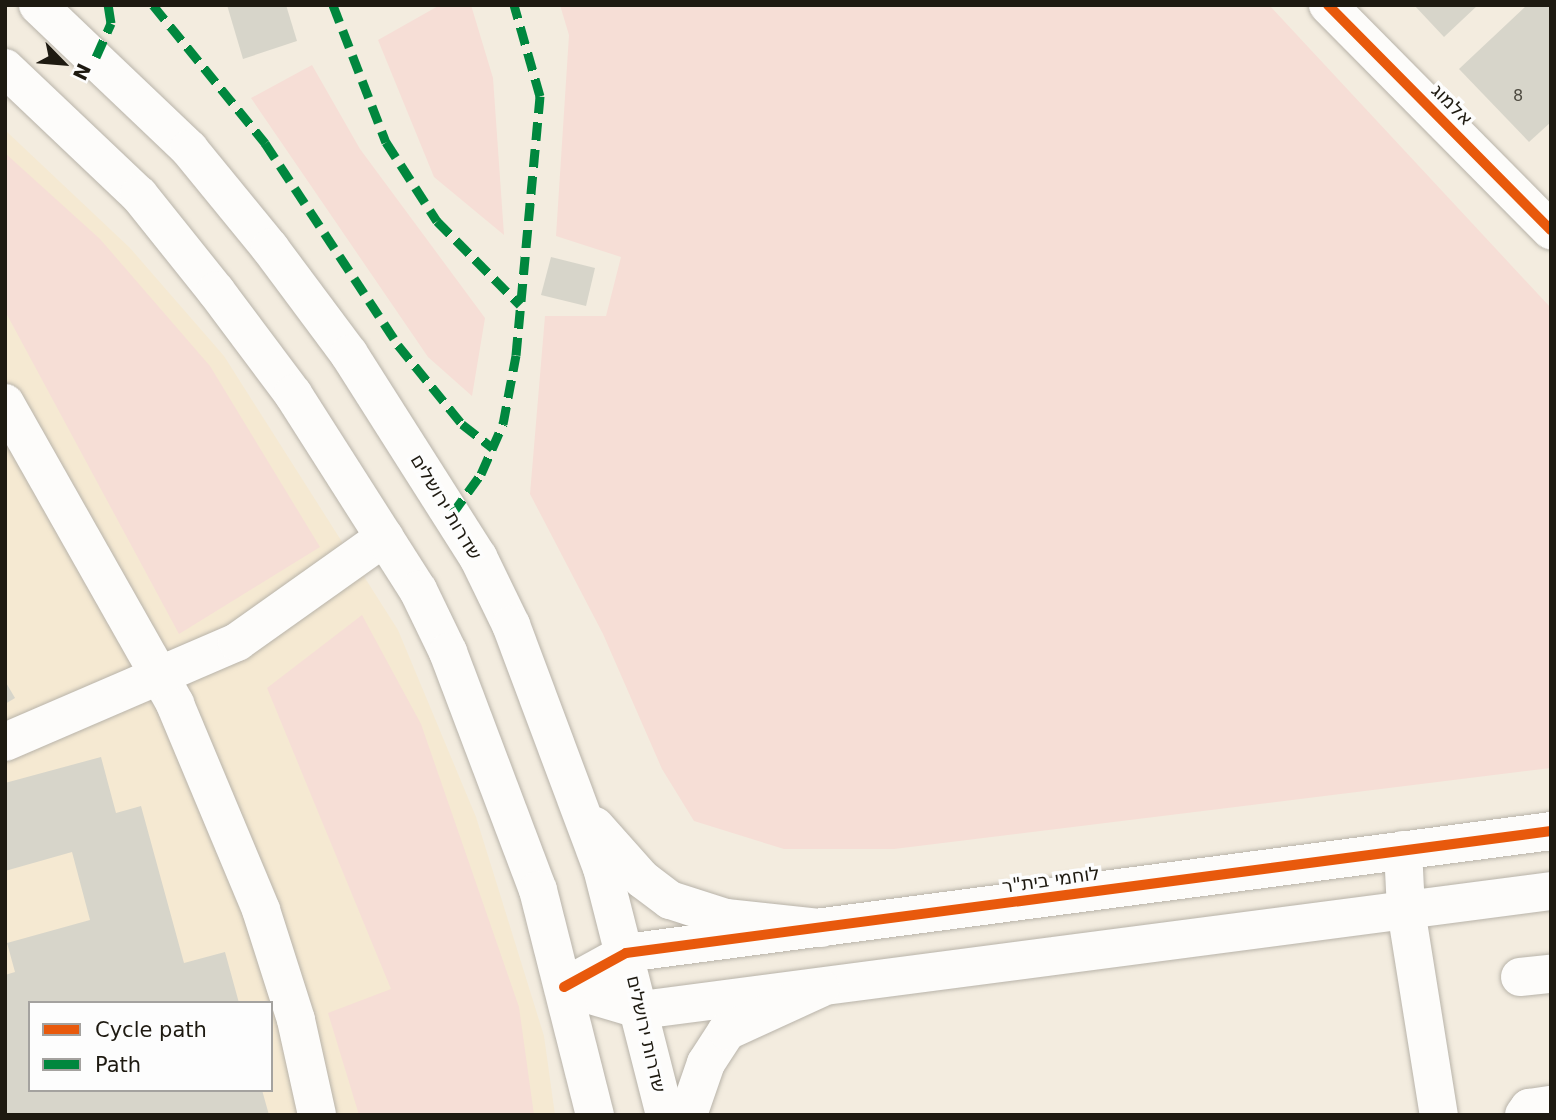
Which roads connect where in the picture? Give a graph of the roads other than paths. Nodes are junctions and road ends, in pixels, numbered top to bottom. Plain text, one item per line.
1 (38, 5) edge
2 (1328, 5) edge
3 (5, 68) edge
4 (1551, 230) edge
5 (5, 403) edge
6 (385, 537) junction
7 (157, 678) junction
8 (5, 742) edge
9 (556, 749) junction
10 (1551, 831) edge
11 (1403, 850) junction
12 (1551, 891) edge
13 (1406, 910) junction
14 (821, 928) junction
15 (626, 953) junction
16 (564, 987) junction
17 (821, 988) junction
18 (641, 1010) junction
19 (1551, 1105) edge
20 (317, 1115) edge
21 (595, 1115) edge
22 (664, 1115) edge
23 (688, 1115) edge
24 (1439, 1115) edge
25 (1524, 1115) edge

1 - 9 main road, שדרות ירושלים
2 - 4 main road, אלמוג
3 - 6 main road
5 - 7 main road
6 - 7 main road
6 - 16 main road
7 - 8 main road
7 - 20 main road
9 - 14 main road
9 - 15 main road, שדרות ירושלים
10 - 11 main road, לוחמי בית"ר
11 - 13 main road
11 - 14 main road, לוחמי בית"ר
12 - 13 main road
13 - 17 main road
13 - 24 main road
14 - 15 main road, לוחמי בית"ר
15 - 16 main road, לוחמי בית"ר
15 - 18 main road, שדרות ירושלים
16 - 18 main road
16 - 21 main road
17 - 18 main road
17 - 23 main road
18 - 22 main road, שדרות ירושלים
19 - 25 main road

